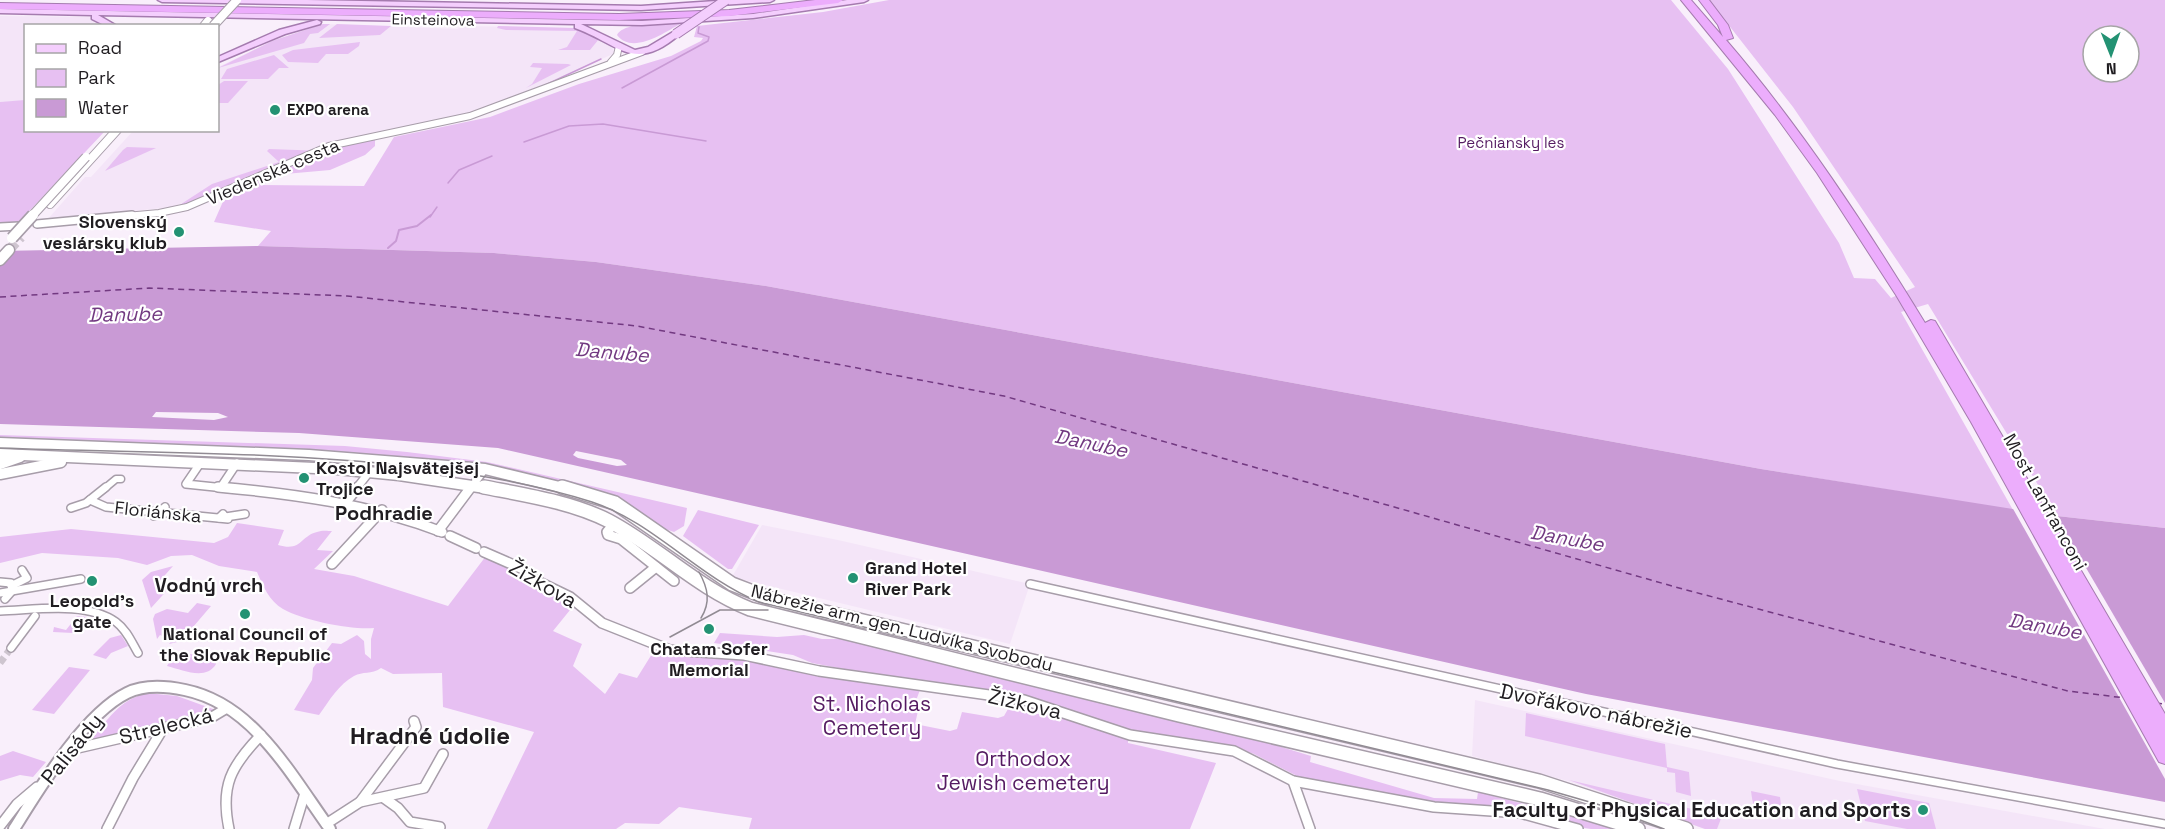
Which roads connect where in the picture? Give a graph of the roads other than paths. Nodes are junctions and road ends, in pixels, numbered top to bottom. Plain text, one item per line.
1 (162, 0) edge
2 (191, 0) edge
3 (227, 0) edge
4 (237, 0) edge
5 (305, 0) edge
6 (349, 0) edge
7 (677, 0) edge
8 (719, 0) edge
9 (726, 0) edge
10 (770, 0) edge
11 (812, 0) edge
12 (838, 0) edge
13 (864, 0) edge
14 (1680, 0) edge
15 (1686, 0) edge
16 (1695, 0) edge
17 (1704, 0) edge
18 (197, 1) edge
19 (285, 2) junction
20 (0, 4) edge
21 (362, 4) junction
22 (641, 8) junction
23 (0, 11) edge
24 (67, 13) junction
25 (156, 14) junction
26 (276, 17) junction
27 (345, 18) junction
28 (560, 22) junction
29 (126, 23) dead end
30 (642, 23) junction
31 (109, 24) edge
32 (206, 24) edge
33 (215, 24) edge
34 (673, 33) junction
35 (1726, 40) junction
36 (653, 42) junction
37 (623, 45) junction
38 (219, 52) edge
39 (636, 53) junction
40 (219, 60) edge
41 (610, 62) junction
42 (540, 92) junction
43 (109, 132) edge
44 (115, 132) edge
45 (90, 157) junction
46 (37, 224) dead end
47 (19, 226) dead end
48 (0, 227) edge
49 (16, 237) tunnel mouth
50 (1891, 268) junction
51 (0, 443) edge
52 (25, 450) junction
53 (0, 454) edge
54 (86, 460) junction
55 (201, 462) junction
56 (237, 463) junction
57 (0, 464) edge
58 (485, 469) junction
59 (370, 471) junction
60 (0, 472) edge
61 (121, 480) dead end
62 (474, 484) junction
63 (221, 487) junction
64 (574, 490) junction
65 (90, 500) junction
66 (346, 502) junction
67 (564, 504) junction
68 (165, 507) dead end
69 (71, 508) dead end
70 (382, 510) junction
71 (156, 514) junction
72 (245, 514) dead end
73 (615, 523) junction
74 (443, 533) junction
75 (332, 564) dead end
76 (656, 567) junction
77 (22, 570) dead end
78 (81, 579) dead end
79 (674, 581) dead end
80 (0, 582) edge
81 (1030, 584) dead end
82 (12, 588) junction
83 (630, 588) dead end
84 (3, 596) edge
85 (0, 611) edge
86 (10, 611) junction
87 (35, 616) junction
88 (0, 617) edge
89 (11, 648) tunnel mouth
90 (138, 653) dead end
91 (1184, 697) junction
92 (227, 708) junction
93 (1179, 715) junction
94 (414, 721) dead end
95 (164, 727) junction
96 (2165, 730) edge
97 (261, 735) junction
98 (69, 750) junction
99 (442, 754) dead end
100 (2165, 756) edge
101 (45, 781) junction
102 (1293, 781) junction
103 (305, 793) junction
104 (384, 798) junction
105 (360, 802) junction
106 (2165, 824) edge
107 (0, 826) edge
108 (328, 827) edge
109 (440, 827) dead end
110 (1678, 828) edge
111 (14, 829) edge
112 (107, 829) edge
113 (229, 829) edge
114 (294, 829) edge
115 (1310, 829) edge
116 (1578, 829) edge
117 (1638, 829) edge

1 - 18 main road, Einsteinova
2 - 18 main road
3 - 32 main road
4 - 33 main road, bridge
5 - 19 main road
6 - 21 main road
7 - 22 main road
8 - 34 main road, Viedenská cesta, bridge
9 - 34 main road, Viedenská cesta, bridge
10 - 22 main road, Einsteinova
11 - 20 highway
12 - 20 highway
13 - 30 main road, Einsteinova
14 - 35 highway
15 - 35 highway
16 - 35 highway
17 - 35 highway
18 - 19 main road, Einsteinova
19 - 21 main road, Einsteinova
21 - 22 main road, Einsteinova
23 - 24 main road, Einsteinova
24 - 25 main road, Einsteinova
24 - 31 main road
25 - 26 main road, Einsteinova
25 - 29 main road
26 - 27 main road, Einsteinova
26 - 38 main road
27 - 28 main road, Einsteinova
27 - 40 main road
28 - 30 main road, Einsteinova
28 - 37 main road
30 - 37 main road
34 - 36 main road, Viedenská cesta
34 - 39 main road, Viedenská cesta
35 - 50 highway
36 - 37 main road
36 - 39 main road, Viedenská cesta
37 - 39 main road
37 - 41 street
39 - 41 street, Viedenská cesta
39 - 42 street, Viedenská cesta
41 - 42 street, Viedenská cesta
42 - 46 street, Viedenská cesta
43 - 45 main road
44 - 45 main road
45 - 49 main road
47 - 48 street
50 - 96 highway, Most Lanfranconi
50 - 100 highway, Most Lanfranconi
51 - 52 main road, Nábrežie arm. gen. Ludvíka Svobodu
52 - 53 main road, Nábrežie arm. gen. Ludvíka Svobodu
52 - 54 main road, Nábrežie arm. gen. Ludvíka Svobodu
52 - 57 main road
52 - 58 main road, Nábrežie arm. gen. Ludvíka Svobodu
52 - 60 main road
54 - 55 main road, Nábrežie arm. gen. Ludvíka Svobodu
54 - 60 main road
55 - 56 main road, Nábrežie arm. gen. Ludvíka Svobodu
55 - 63 street, Žižkova
56 - 59 main road, Nábrežie arm. gen. Ludvíka Svobodu
56 - 63 street
58 - 62 street
58 - 64 main road, Nábrežie arm. gen. Ludvíka Svobodu
59 - 62 main road, Nábrežie arm. gen. Ludvíka Svobodu
59 - 66 street
61 - 65 street
62 - 67 main road, Nábrežie arm. gen. Ludvíka Svobodu
62 - 74 street
63 - 66 street, Žižkova
64 - 67 street
64 - 91 main road, Nábrežie arm. gen. Ludvíka Svobodu
65 - 69 street
65 - 71 street, Floriánska
66 - 70 street, Žižkova
67 - 73 main road, Nábrežie arm. gen. Ludvíka Svobodu
68 - 71 street
70 - 74 street, Žižkova
70 - 75 street
71 - 72 street, Floriánska
73 - 76 street
73 - 93 main road, Nábrežie arm. gen. Ludvíka Svobodu
74 - 102 street, Žižkova
76 - 79 street
76 - 83 street
77 - 82 street
78 - 82 street
80 - 82 street
81 - 106 street, Dvořákovo nábrežie
82 - 84 street
85 - 86 street
86 - 87 street
86 - 88 street
87 - 89 street
87 - 90 street
91 - 93 street
91 - 110 main road, Nábrežie arm. gen. Ludvíka Svobodu
92 - 95 street, Strelecká
92 - 97 street
92 - 98 street, Palisády
93 - 117 main road, Nábrežie arm. gen. Ludvíka Svobodu
94 - 105 street
95 - 98 street, Strelecká
95 - 112 street
97 - 103 street
97 - 113 street
98 - 101 street, Palisády
99 - 104 street
101 - 107 street
101 - 111 street, Palisády
102 - 115 street
102 - 116 street, Žižkova
103 - 108 street
103 - 114 street
104 - 105 street
104 - 109 street
105 - 108 street

